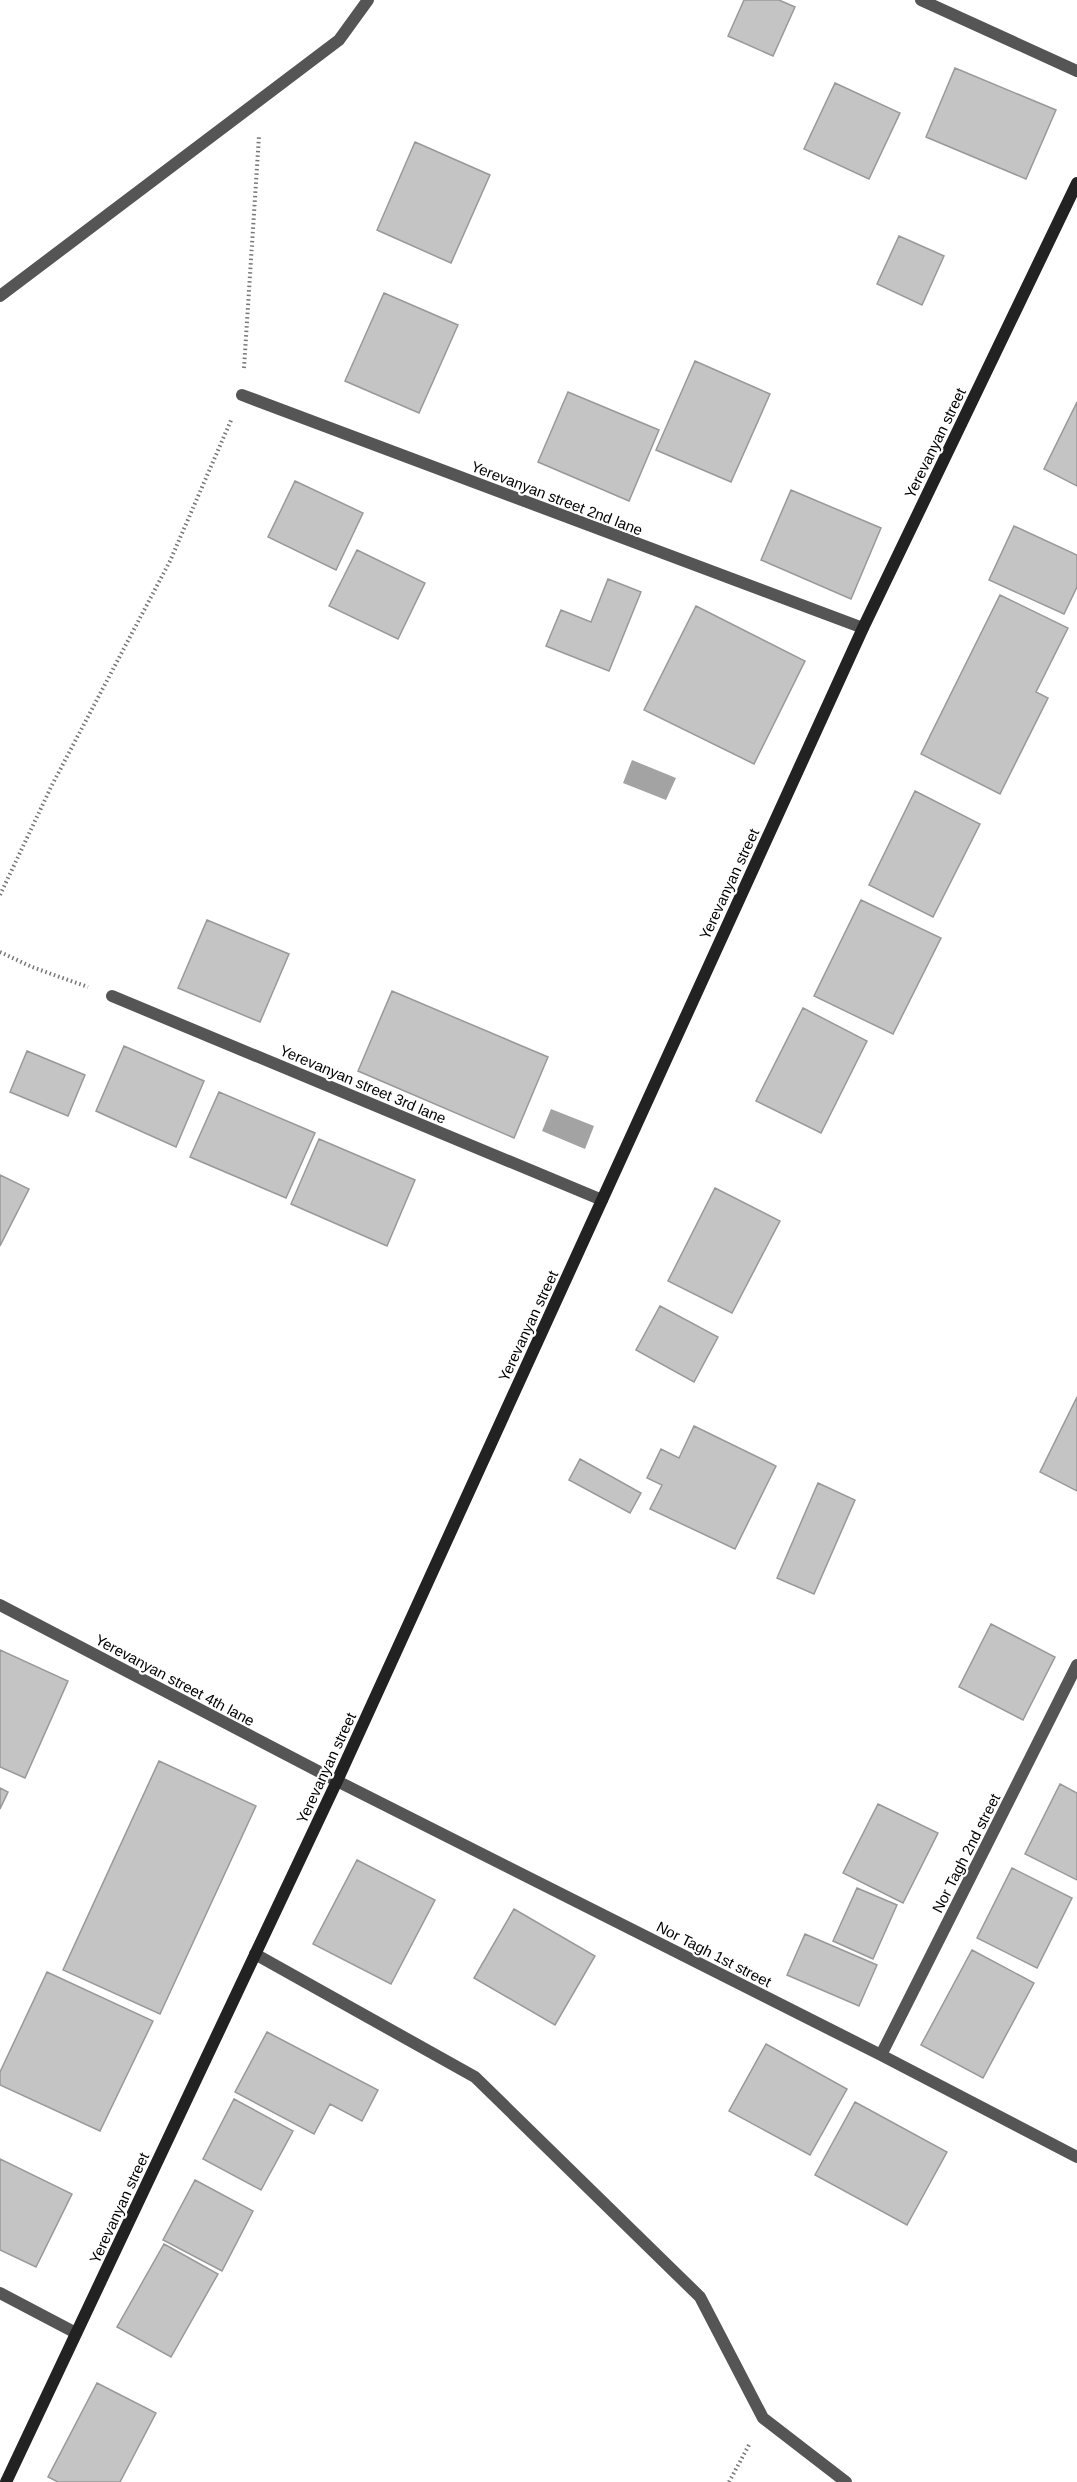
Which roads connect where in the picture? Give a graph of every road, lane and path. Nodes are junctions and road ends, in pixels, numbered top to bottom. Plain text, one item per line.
1 (368, 0) edge
2 (921, 0) edge
3 (1077, 71) edge
4 (261, 99) junction
5 (1077, 183) edge
6 (0, 296) edge
7 (242, 395) junction
8 (863, 628) junction
9 (0, 895) edge
10 (0, 952) edge
11 (112, 996) joint
12 (602, 1200) junction
13 (0, 1605) edge
14 (1077, 1665) edge
15 (337, 1781) junction
16 (255, 1954) junction
17 (881, 2055) junction
18 (1077, 2157) edge
19 (0, 2293) edge
20 (76, 2333) junction
21 (763, 2418) junction
22 (6, 2482) edge
23 (729, 2482) edge
24 (846, 2482) edge

1 - 4 street
2 - 3 street
4 - 6 street
4 - 7 path
5 - 8 main road, Yerevanyan street
7 - 8 street, Yerevanyan street 2nd lane
7 - 9 path
8 - 12 main road, Yerevanyan street
10 - 11 path
11 - 12 street, Yerevanyan street 3rd lane
12 - 15 main road, Yerevanyan street
13 - 15 street, Yerevanyan street 4th lane
14 - 17 street, Nor Tagh 2nd street
15 - 16 main road, Yerevanyan street
15 - 17 street, Nor Tagh 1st street
16 - 20 main road, Yerevanyan street
16 - 21 street
17 - 18 street, Nor Tagh 1st street
19 - 20 street
20 - 22 main road, Yerevanyan street
21 - 23 path
21 - 24 street

